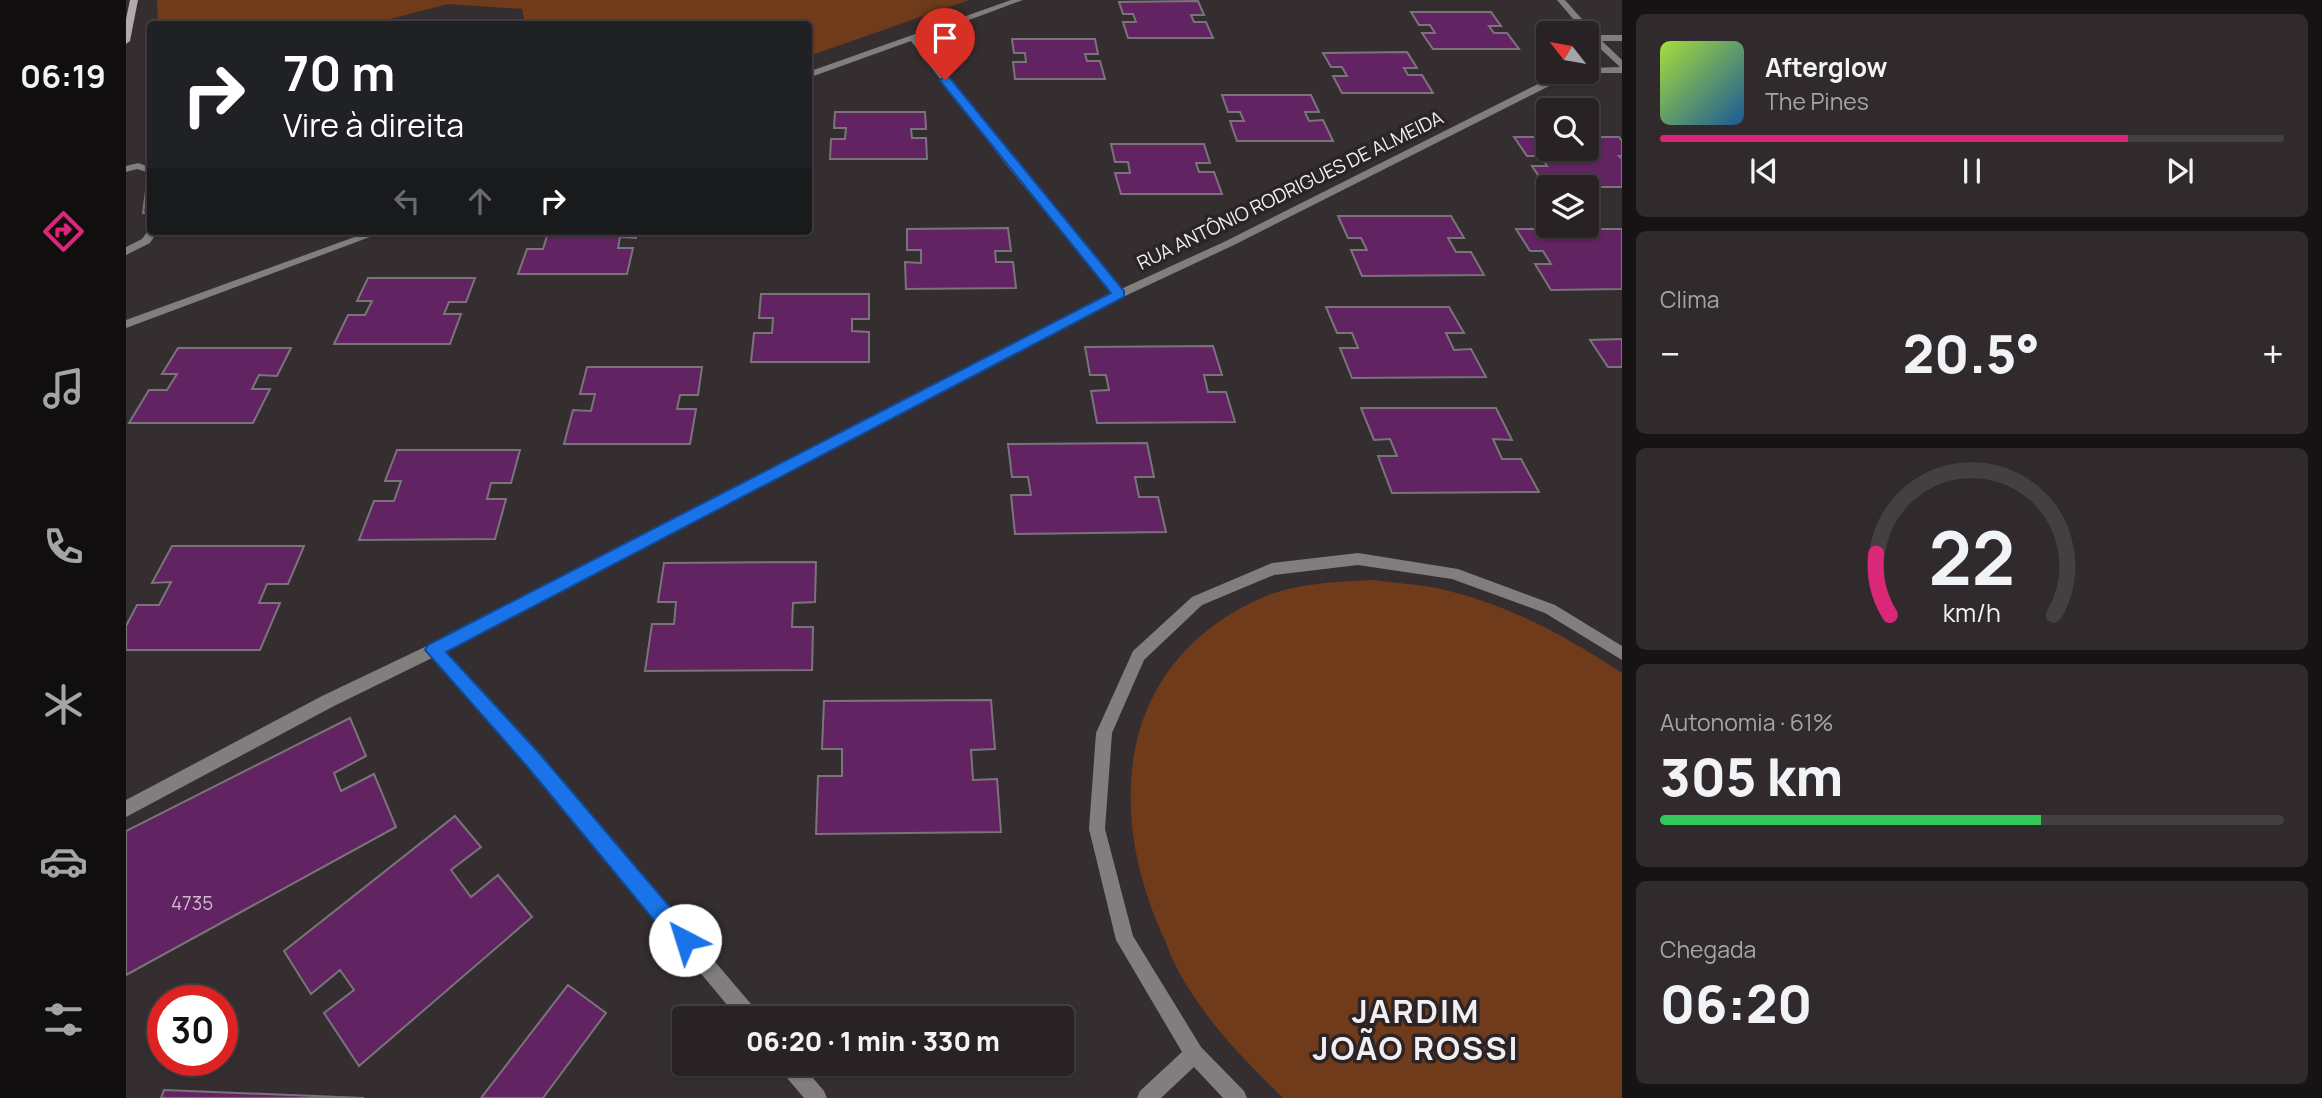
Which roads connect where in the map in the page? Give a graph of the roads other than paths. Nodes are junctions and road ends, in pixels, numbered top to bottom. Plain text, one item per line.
1 (134, 0) edge
2 (1019, 0) edge
3 (1562, 0) edge
4 (1580, 21) edge
5 (912, 37) junction
6 (1600, 38) edge
7 (1622, 38) edge
8 (126, 41) edge
9 (1600, 44) edge
10 (1622, 68) edge
11 (1600, 70) edge
12 (812, 74) edge
13 (1545, 84) edge
14 (126, 169) edge
15 (147, 169) edge
16 (150, 235) edge
17 (370, 235) edge
18 (126, 252) edge
19 (1119, 294) junction
20 (126, 324) edge
21 (434, 650) junction
22 (1622, 654) edge
23 (126, 808) edge
24 (740, 1006) edge
25 (1194, 1054) junction
26 (798, 1076) edge
27 (817, 1098) edge
28 (1147, 1098) edge
29 (1237, 1098) edge

1 - 8 main road
2 - 5 street
3 - 4 street
5 - 12 street
5 - 19 street
6 - 7 street
9 - 10 street
10 - 11 street
13 - 19 street, RUA ANTÔNIO RODRIGUES DE ALMEIDA
14 - 15 street
16 - 18 street
17 - 20 street
19 - 21 street, RUA ANTÔNIO RODRIGUES DE ALMEIDA
21 - 23 street, RUA ANTÔNIO RODRIGUES DE ALMEIDA
21 - 24 street
22 - 25 street
25 - 28 street
25 - 29 street
26 - 27 street

